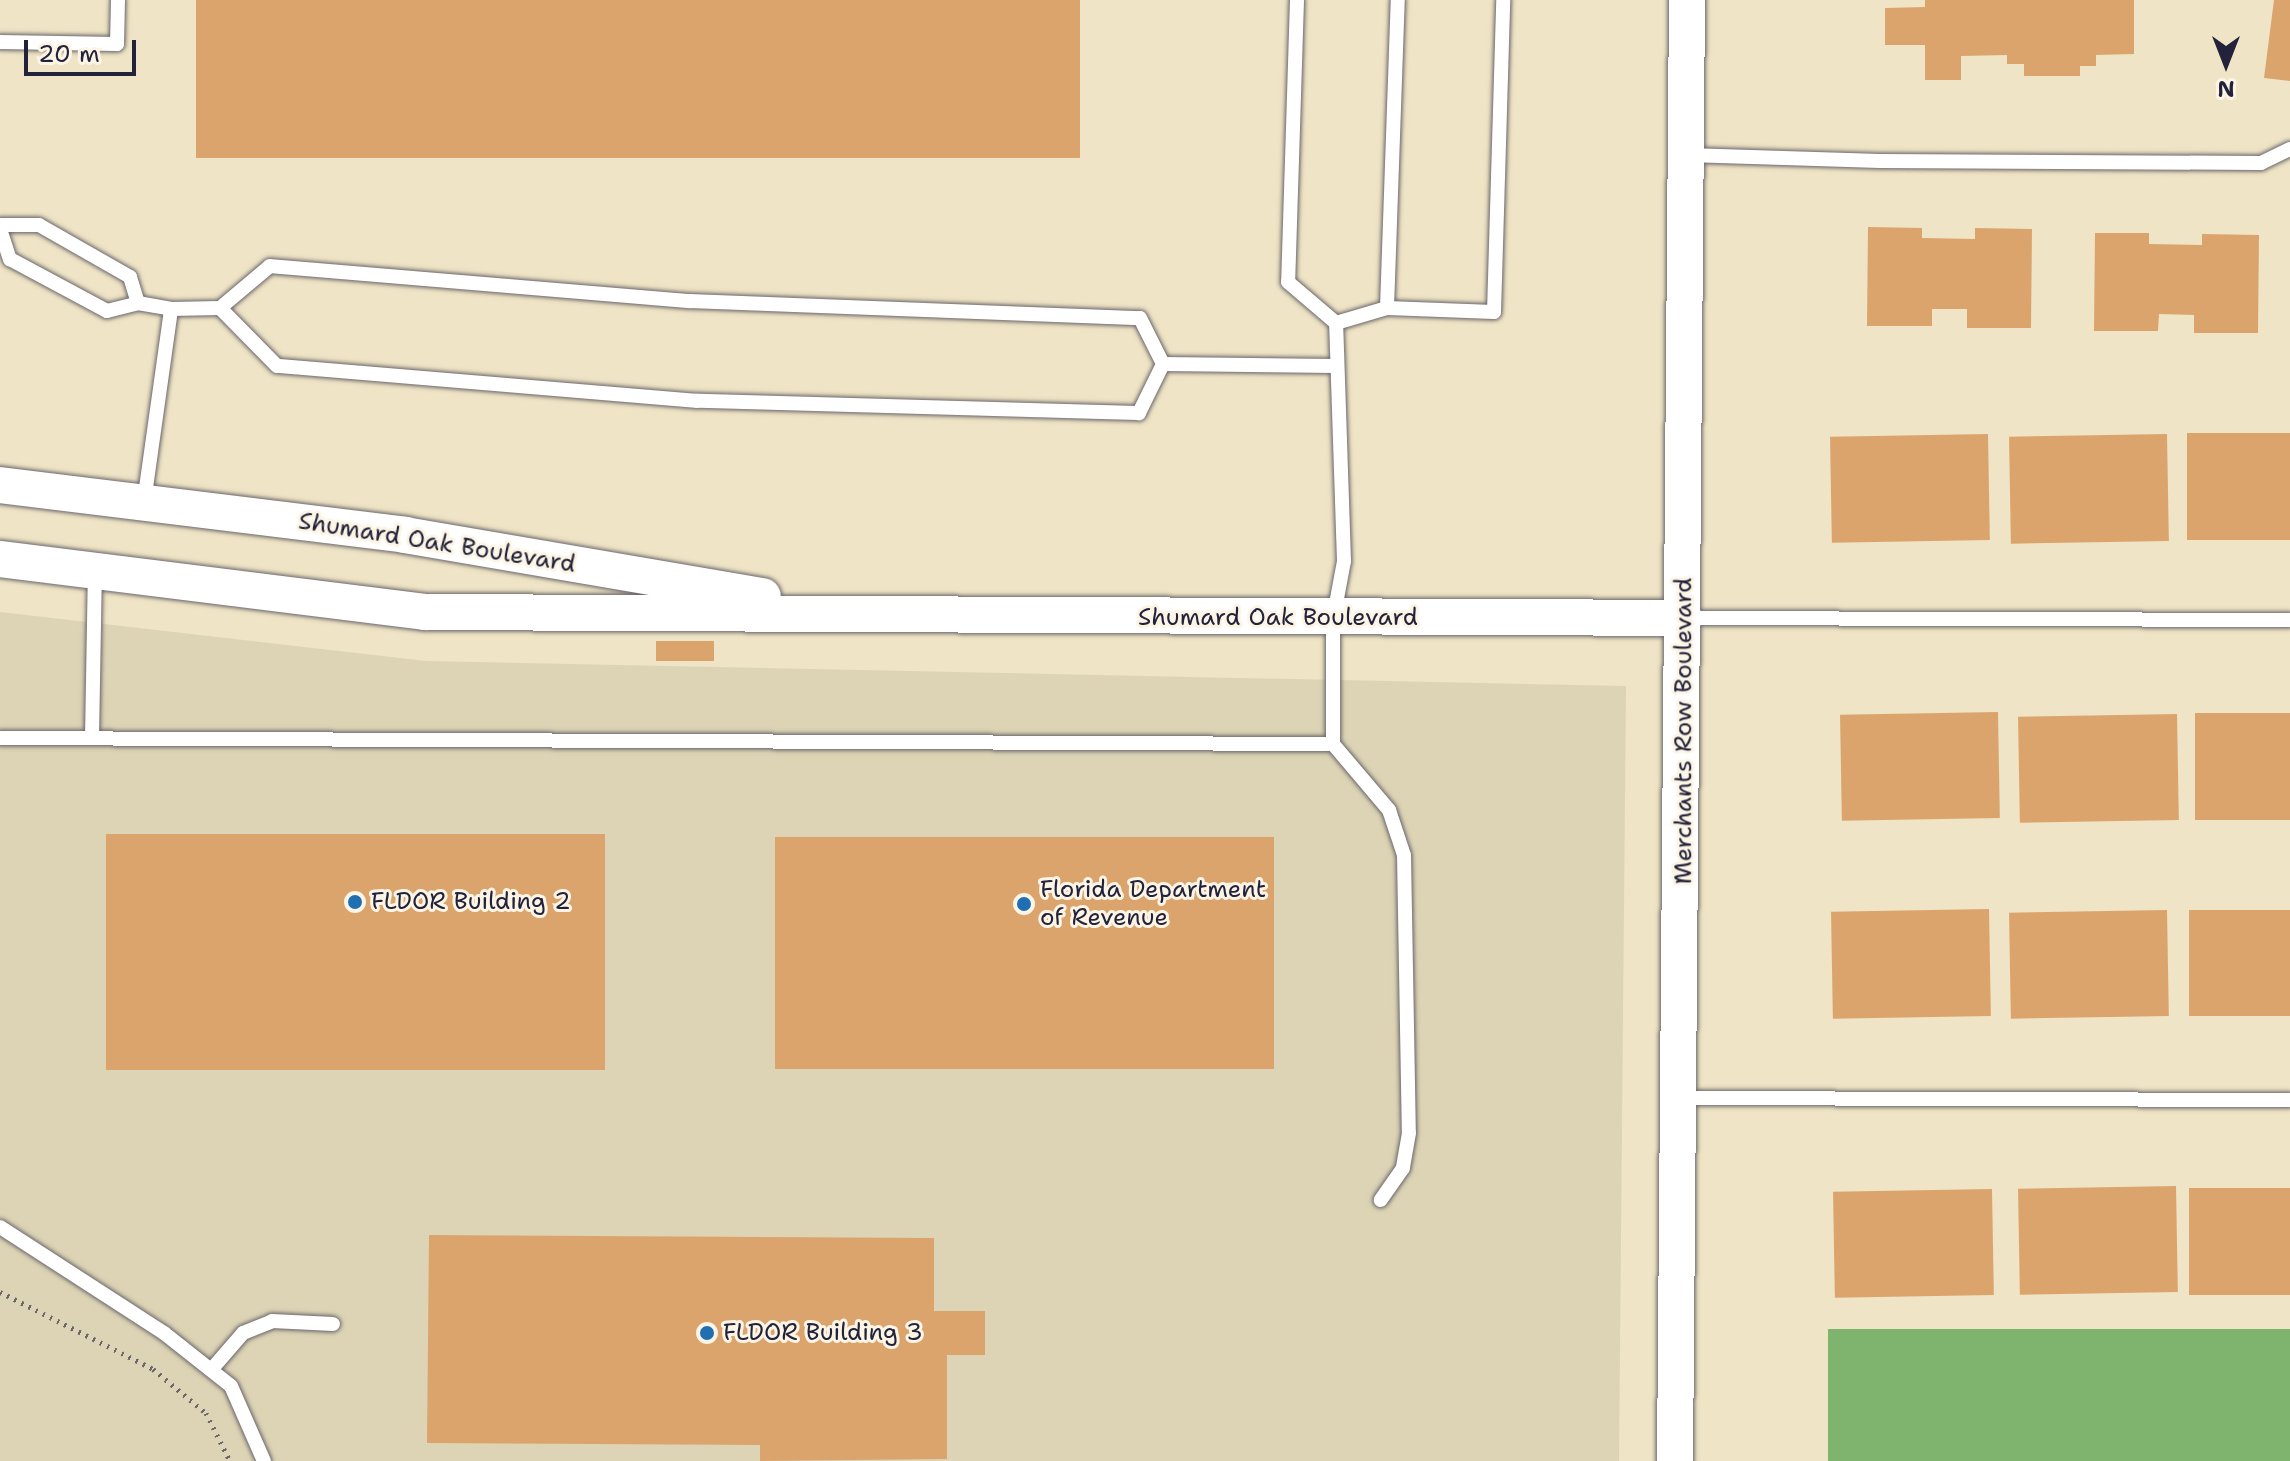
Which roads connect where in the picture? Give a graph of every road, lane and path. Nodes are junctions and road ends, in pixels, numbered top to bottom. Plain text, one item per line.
1 (118, 0) edge
2 (1297, 0) edge
3 (1398, 0) edge
4 (1503, 0) edge
5 (1687, 0) edge
6 (0, 42) edge
7 (2290, 149) edge
8 (1687, 155) junction
9 (0, 227) edge
10 (138, 303) junction
11 (220, 308) junction
12 (1387, 308) junction
13 (171, 309) junction
14 (1336, 323) junction
15 (1163, 364) junction
16 (1335, 366) junction
17 (0, 485) edge
18 (144, 503) junction
19 (0, 559) edge
20 (95, 573) junction
21 (871, 614) junction
22 (1684, 618) junction
23 (1333, 620) junction
24 (2290, 620) edge
25 (0, 738) edge
26 (92, 738) junction
27 (1333, 744) junction
28 (1681, 1098) junction
29 (2290, 1100) edge
30 (1381, 1200) dead end
31 (0, 1227) edge
32 (0, 1292) edge
33 (333, 1324) dead end
34 (211, 1370) junction
35 (230, 1461) edge
36 (264, 1461) edge
37 (1675, 1461) edge

1 - 6 lane
2 - 14 lane
3 - 12 lane
4 - 12 lane
5 - 8 street, Merchants Row Boulevard
7 - 8 lane
8 - 22 street, Merchants Row Boulevard
9 - 10 lane
9 - 10 lane
10 - 13 lane
11 - 13 lane
11 - 15 lane
11 - 15 lane
12 - 14 lane
13 - 18 lane
14 - 16 lane
15 - 16 lane
16 - 23 lane
17 - 18 street, Shumard Oak Boulevard
18 - 21 street, Shumard Oak Boulevard
19 - 20 street, Shumard Oak Boulevard
20 - 21 street, Shumard Oak Boulevard
20 - 26 lane
21 - 23 street, Shumard Oak Boulevard
22 - 23 street, Shumard Oak Boulevard
22 - 24 lane
22 - 28 street, Merchants Row Boulevard
23 - 27 lane
25 - 26 lane
26 - 27 lane
27 - 30 lane
28 - 29 lane
28 - 37 street, Merchants Row Boulevard
31 - 34 lane
32 - 35 path
33 - 34 lane
34 - 36 lane

